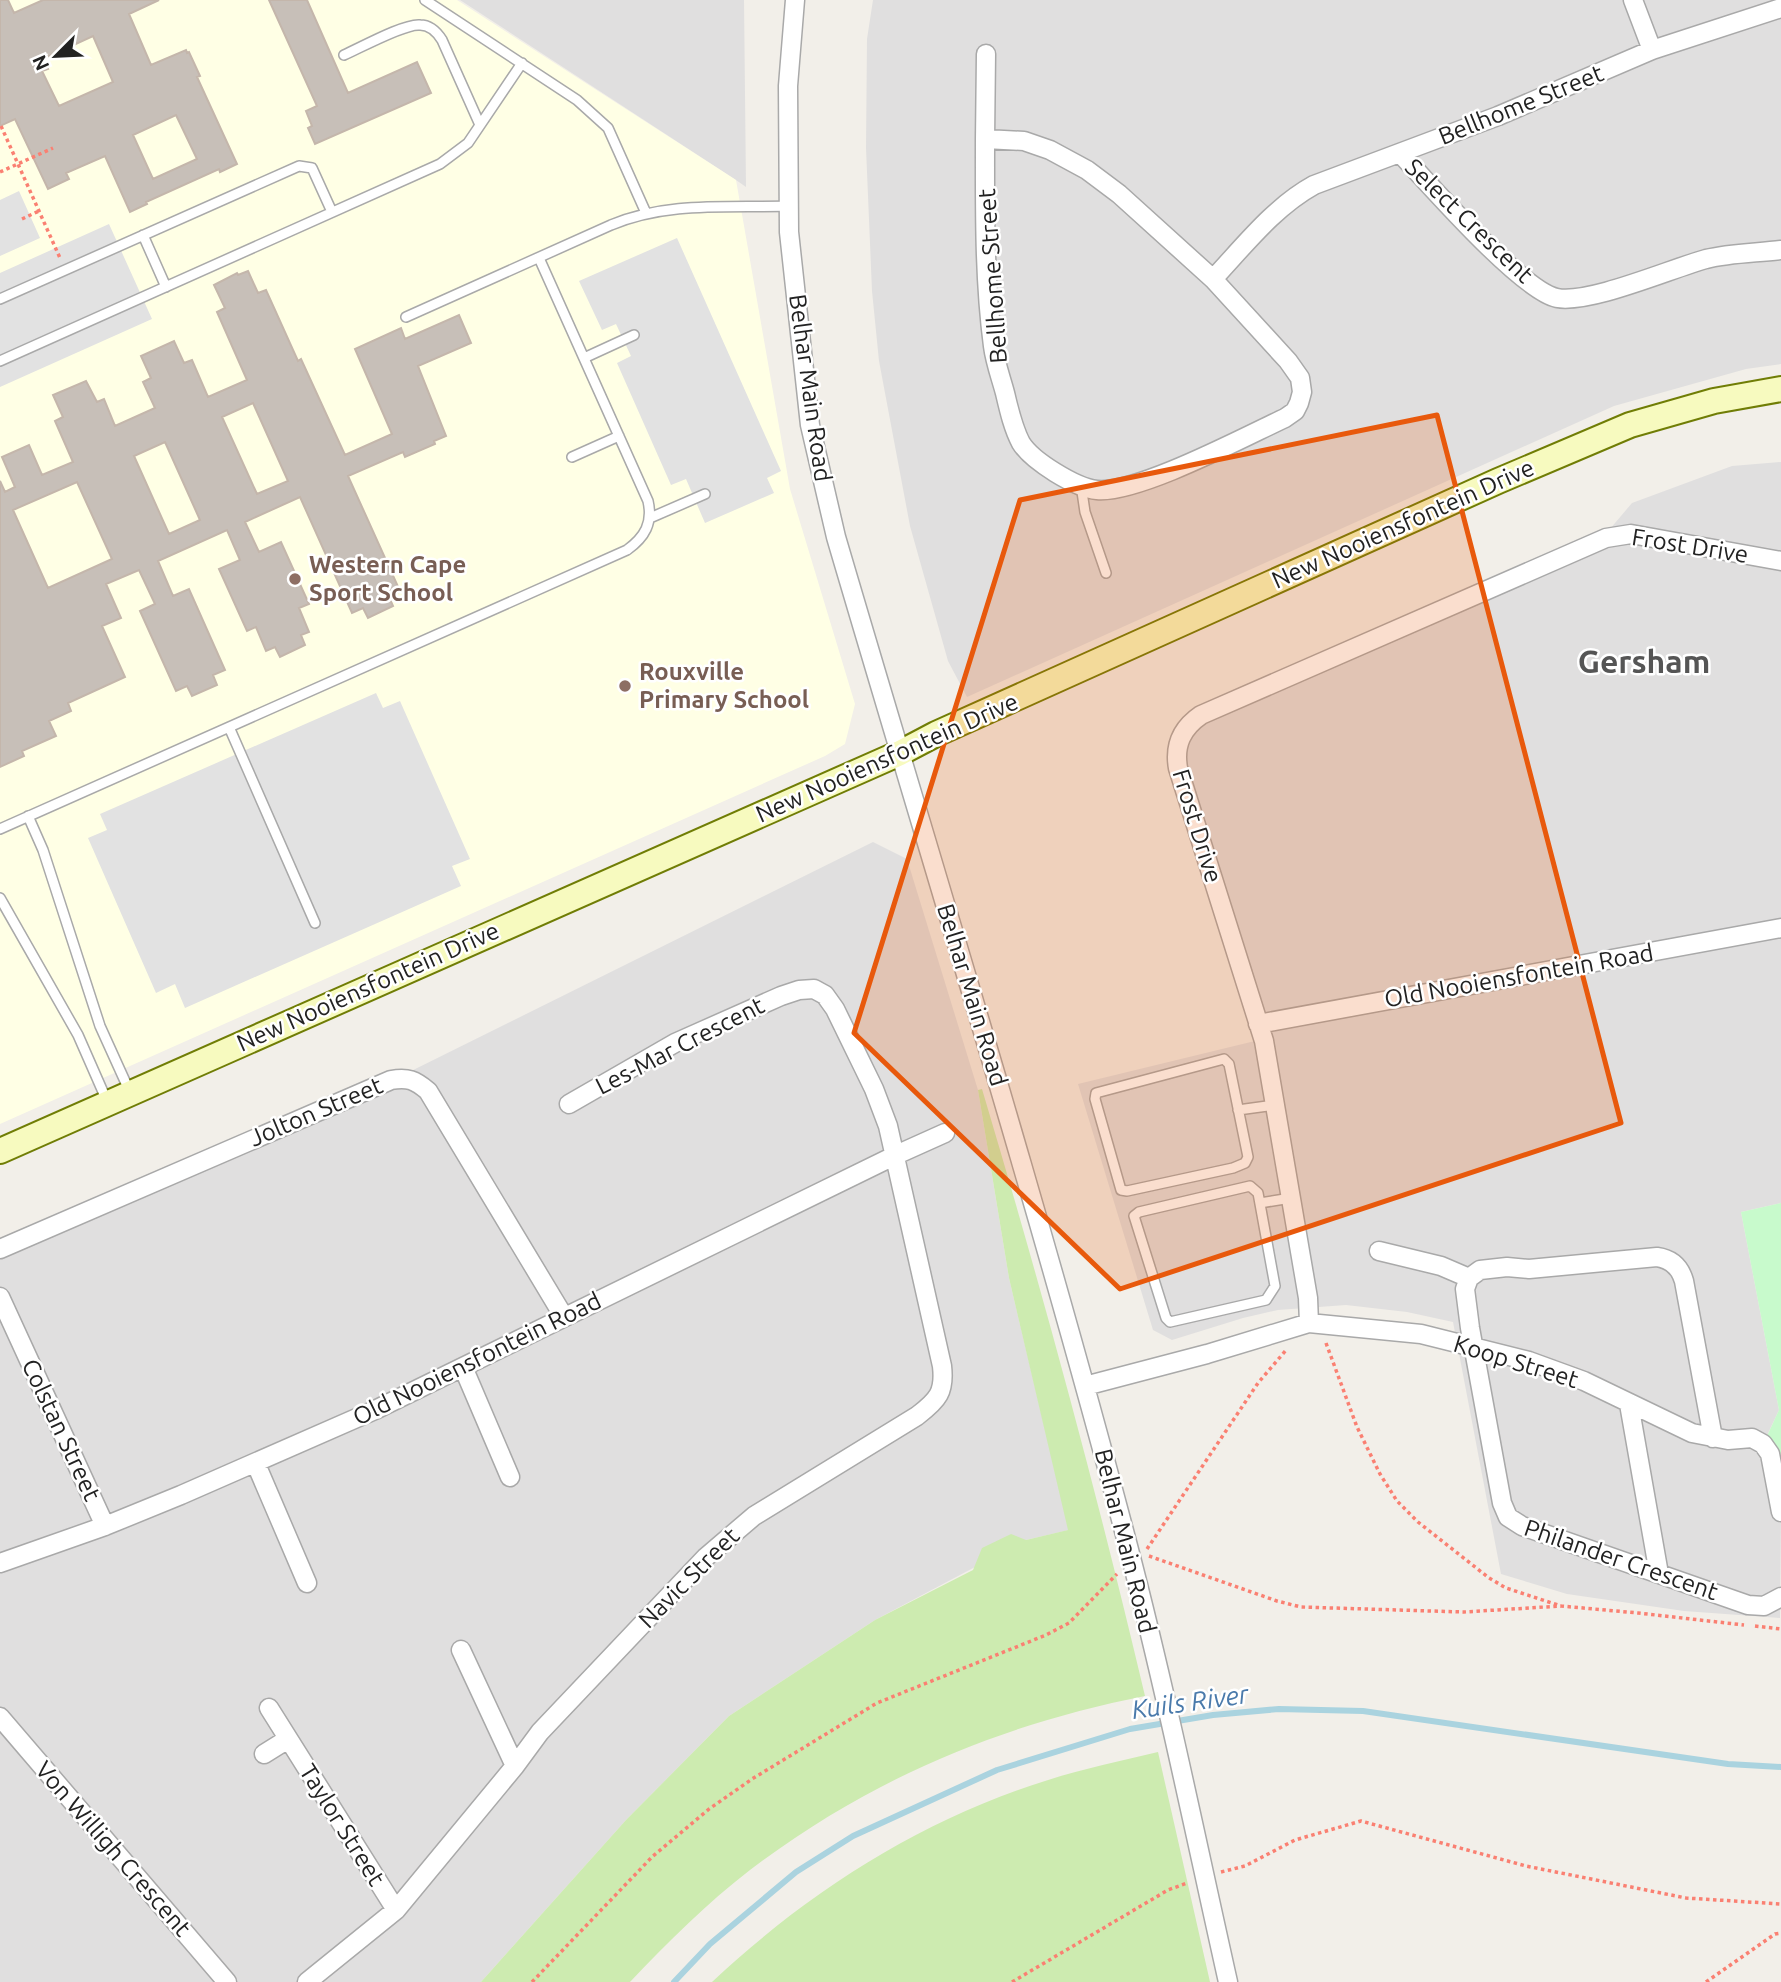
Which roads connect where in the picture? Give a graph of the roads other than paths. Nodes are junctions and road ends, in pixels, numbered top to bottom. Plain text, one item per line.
1 (425, 0) edge
2 (795, 0) edge
3 (1633, 0) edge
4 (1781, 8) edge
5 (1652, 50) junction
6 (986, 54) dead end
7 (344, 55) dead end
8 (522, 63) junction
9 (480, 125) junction
10 (985, 139) junction
11 (1400, 153) junction
12 (789, 206) junction
13 (332, 212) junction
14 (646, 213) junction
15 (143, 235) junction
16 (1781, 250) edge
17 (539, 258) junction
18 (1213, 279) junction
19 (166, 286) junction
20 (0, 299) edge
21 (406, 317) dead end
22 (634, 335) dead end
23 (584, 358) junction
24 (0, 360) edge
25 (1781, 388) edge
26 (619, 436) junction
27 (572, 457) dead end
28 (1082, 485) junction
29 (705, 494) dead end
30 (650, 518) junction
31 (1781, 561) edge
32 (1107, 573) dead end
33 (229, 727) junction
34 (900, 753) junction
35 (28, 816) junction
36 (0, 829) edge
37 (0, 898) edge
38 (315, 923) dead end
39 (1781, 928) edge
40 (1258, 1024) junction
41 (119, 1098) junction
42 (569, 1104) dead end
43 (1275, 1105) junction
44 (1238, 1110) junction
45 (945, 1133) dead end
46 (0, 1151) edge
47 (896, 1155) junction
48 (1291, 1198) junction
49 (1260, 1203) junction
50 (0, 1249) edge
51 (1379, 1251) dead end
52 (1469, 1278) junction
53 (0, 1297) edge
54 (565, 1317) junction
55 (1301, 1325) junction
56 (1473, 1346) junction
57 (463, 1367) junction
58 (1085, 1386) junction
59 (1629, 1404) junction
60 (1713, 1438) junction
61 (256, 1464) junction
62 (510, 1477) dead end
63 (1781, 1512) edge
64 (105, 1526) junction
65 (0, 1563) edge
66 (1659, 1574) junction
67 (307, 1583) dead end
68 (1781, 1597) edge
69 (461, 1650) dead end
70 (269, 1708) dead end
71 (0, 1717) edge
72 (288, 1740) junction
73 (264, 1755) dead end
74 (515, 1766) junction
75 (396, 1910) junction
76 (227, 1982) edge
77 (307, 1982) edge
78 (1227, 1982) edge

1 - 8 lane
2 - 12 street, Belhar Main Road
3 - 5 street
4 - 5 street, Bellhome Street
5 - 11 street, Bellhome Street
6 - 10 street, Bellhome Street
7 - 9 lane
8 - 9 lane
8 - 14 lane
9 - 13 lane
10 - 18 street, Bellhome Street
10 - 28 street, Bellhome Street
11 - 16 street, Select Crescent
11 - 18 street, Bellhome Street
12 - 14 lane
12 - 34 street, Belhar Main Road
13 - 15 lane
13 - 19 lane
14 - 17 lane
15 - 19 lane
15 - 20 lane
17 - 21 lane
17 - 23 lane
18 - 28 street, Bellhome Street
19 - 24 lane
22 - 23 lane
23 - 26 lane
25 - 34 street, New Nooiensfontein Drive
26 - 27 lane
26 - 30 lane
28 - 32 lane
29 - 30 lane
30 - 33 lane
31 - 40 street, Frost Drive
33 - 35 lane
33 - 38 lane
34 - 41 street, New Nooiensfontein Drive
34 - 58 street, Belhar Main Road
35 - 36 lane
35 - 41 lane
37 - 41 lane
39 - 40 street, Old Nooiensfontein Road
40 - 43 street, Frost Drive
41 - 46 street, New Nooiensfontein Drive
42 - 47 street, Les-Mar Crescent
43 - 44 lane
43 - 48 street, Frost Drive
44 - 44 lane
45 - 47 street, Old Nooiensfontein Road
47 - 54 street, Old Nooiensfontein Road
47 - 74 street, Navic Street
48 - 49 lane
48 - 55 street, Frost Drive
49 - 49 lane
50 - 54 street, Jolton Street
51 - 52 street
52 - 56 street
52 - 60 street
53 - 64 street, Colstan Street
54 - 57 street, Old Nooiensfontein Road
55 - 56 street, Koop Street
55 - 58 street
56 - 59 street, Koop Street
56 - 66 street, Philander Crescent
57 - 61 street, Old Nooiensfontein Road
57 - 62 street
58 - 78 street, Belhar Main Road
59 - 60 street, Koop Street
59 - 66 street
60 - 63 street
61 - 64 street, Old Nooiensfontein Road
61 - 67 street
64 - 65 street, Old Nooiensfontein Road
66 - 68 street, Philander Crescent
69 - 74 street
70 - 72 street, Taylor Street
71 - 76 street, Von Willigh Crescent
72 - 73 street, Taylor Street
72 - 75 street, Taylor Street
74 - 75 street, Navic Street
75 - 77 street, Navic Street

